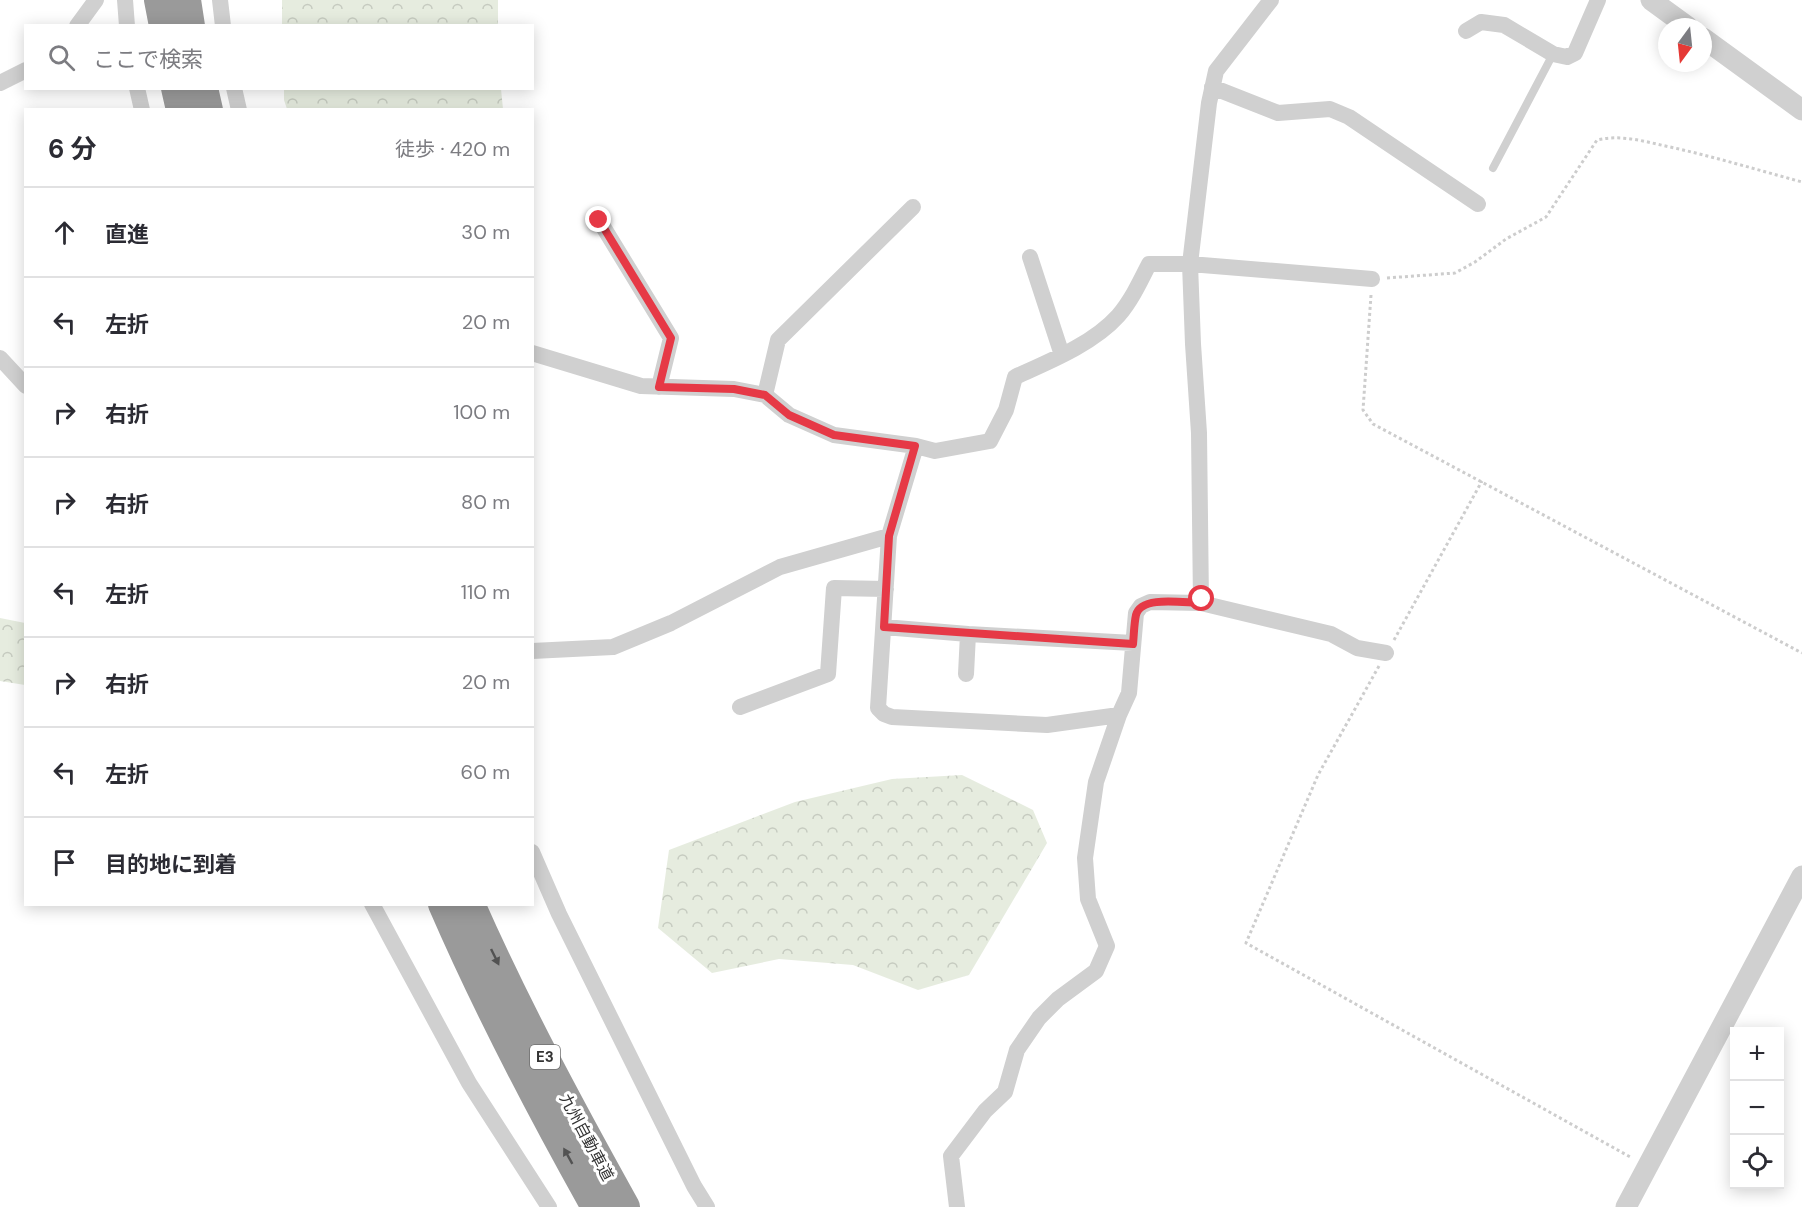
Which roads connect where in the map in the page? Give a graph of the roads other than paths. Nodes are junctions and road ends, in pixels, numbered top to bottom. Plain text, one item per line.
1 (96, 0) edge
2 (125, 0) edge
3 (159, 0) edge
4 (186, 0) edge
5 (220, 0) edge
6 (1271, 0) edge
7 (1598, 0) edge
8 (1651, 0) edge
9 (1676, 18) edge
10 (78, 24) edge
11 (127, 24) edge
12 (164, 24) edge
13 (190, 24) edge
14 (223, 24) edge
15 (1466, 31) dead end
16 (1712, 45) edge
17 (1553, 54) junction
18 (24, 71) edge
19 (0, 83) edge
20 (1212, 87) junction
21 (137, 90) edge
22 (176, 90) edge
23 (203, 90) edge
24 (234, 90) edge
25 (142, 108) edge
26 (181, 108) edge
27 (208, 108) edge
28 (238, 108) edge
29 (1802, 110) edge
30 (1493, 168) dead end
31 (1478, 204) dead end
32 (912, 207) dead end
33 (599, 220) dead end
34 (1030, 257) dead end
35 (1190, 264) junction
36 (1372, 279) road end
37 (534, 354) edge
38 (1062, 355) junction
39 (0, 358) edge
40 (24, 384) edge
41 (659, 387) junction
42 (765, 395) junction
43 (915, 446) junction
44 (889, 536) junction
45 (886, 589) junction
46 (1201, 603) junction
47 (884, 627) junction
48 (968, 634) junction
49 (1133, 644) junction
50 (534, 651) edge
51 (1386, 653) road end
52 (966, 674) dead end
53 (740, 707) dead end
54 (1119, 715) junction
55 (534, 857) edge
56 (1802, 876) edge
57 (373, 906) edge
58 (444, 906) edge
59 (471, 906) edge
60 (549, 1207) edge
61 (597, 1207) edge
62 (625, 1207) edge
63 (708, 1207) edge
64 (957, 1207) edge
65 (1626, 1207) edge

1 - 10 street
2 - 11 street
3 - 12 highway
4 - 13 highway
5 - 14 street
6 - 20 street
7 - 17 street
8 - 9 street
15 - 17 street
16 - 29 street
17 - 30 lane
18 - 19 street
20 - 31 street
20 - 35 street
21 - 25 street
22 - 26 highway
23 - 27 highway
24 - 28 street
32 - 42 street
33 - 41 street
34 - 38 street
35 - 36 street
35 - 38 street
35 - 46 street
37 - 41 street
38 - 43 street
39 - 40 street
41 - 42 street
42 - 43 street
43 - 44 street
44 - 45 street
44 - 50 street
45 - 47 street
45 - 53 street
46 - 49 street
46 - 51 street
47 - 48 street
47 - 54 street
48 - 49 street
48 - 52 street
49 - 54 street
54 - 64 street
55 - 63 street
56 - 65 street
57 - 60 street
61 -> 58 highway, 九州自動車道 / E3
59 -> 62 highway, 九州自動車道 / E3

